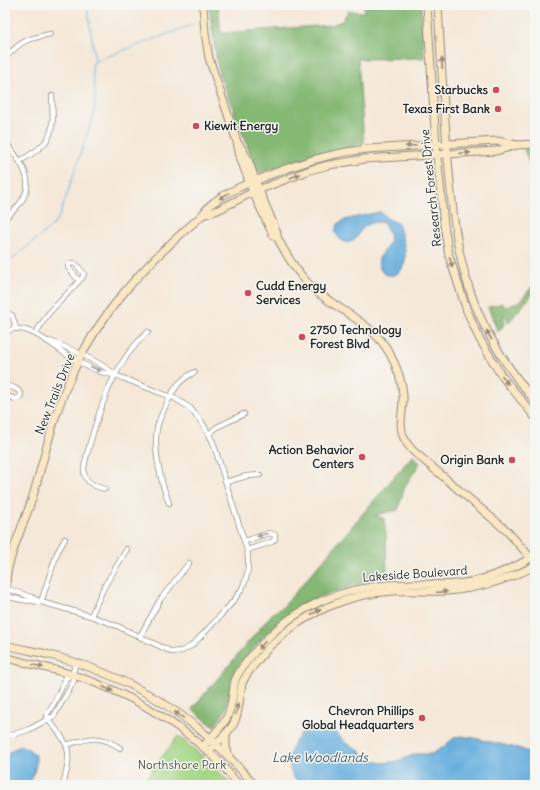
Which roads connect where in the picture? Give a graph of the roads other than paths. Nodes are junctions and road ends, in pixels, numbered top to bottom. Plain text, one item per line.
1 (203, 5) edge
2 (428, 5) edge
3 (438, 6) edge
4 (50, 34) dead end
5 (5, 58) edge
6 (52, 96) dead end
7 (5, 143) edge
8 (446, 144) junction
9 (535, 144) edge
10 (436, 145) junction
11 (517, 145) junction
12 (347, 151) junction
13 (437, 154) junction
14 (447, 154) junction
15 (20, 161) junction
16 (348, 162) junction
17 (252, 182) junction
18 (256, 191) junction
19 (203, 215) junction
20 (5, 218) edge
21 (79, 281) dead end
22 (5, 316) edge
23 (5, 323) edge
24 (16, 328) junction
25 (6, 332) edge
26 (148, 332) dead end
27 (36, 334) junction
28 (48, 341) junction
29 (80, 358) junction
30 (195, 372) dead end
31 (115, 374) junction
32 (5, 385) edge
33 (5, 395) edge
34 (170, 396) junction
35 (535, 401) edge
36 (244, 414) dead end
37 (535, 417) edge
38 (209, 434) junction
39 (260, 475) dead end
40 (226, 482) junction
41 (105, 489) dead end
42 (169, 503) dead end
43 (65, 539) dead end
44 (245, 541) junction
45 (127, 550) dead end
46 (248, 550) junction
47 (534, 558) edge
48 (189, 563) dead end
49 (535, 567) edge
50 (6, 575) edge
51 (477, 584) junction
52 (394, 588) junction
53 (5, 591) edge
54 (41, 602) junction
55 (91, 616) junction
56 (277, 629) junction
57 (140, 636) junction
58 (282, 636) junction
59 (5, 645) edge
60 (5, 657) edge
61 (252, 662) junction
62 (76, 663) junction
63 (72, 675) junction
64 (48, 720) junction
65 (226, 733) junction
66 (5, 737) edge
67 (210, 739) junction
68 (216, 744) junction
69 (67, 745) junction
70 (120, 748) dead end
71 (206, 750) junction
72 (230, 758) junction
73 (63, 785) edge
74 (238, 785) edge
75 (255, 785) edge

1 - 17 street
2 - 10 street, Research Forest Drive
8 -> 3 street, Research Forest Drive
4 - 5 street
6 - 15 street
7 - 15 street
8 - 10 street, New Trails Drive
8 - 11 street, New Trails Drive
8 - 14 street, Research Forest Drive
9 - 11 street, New Trails Drive
10 -> 12 street, New Trails Drive
10 - 13 street, Research Forest Drive
14 -> 11 street, New Trails Drive
12 - 16 street
12 - 17 street, New Trails Drive
13 - 14 street, New Trails Drive
13 - 16 street, New Trails Drive
13 -> 37 street, Research Forest Drive
35 -> 14 street, Research Forest Drive
15 - 20 street
18 -> 16 street, New Trails Drive
17 - 18 street
17 -> 19 street, New Trails Drive
18 - 19 street, New Trails Drive
18 - 47 street
19 - 29 street, New Trails Drive
21 - 27 street
22 - 24 street
23 - 25 street
24 - 25 street
24 - 27 street
26 - 31 street
27 - 28 street
28 - 29 street
28 - 29 street
29 - 31 street
29 -> 31 street
29 - 50 street, New Trails Drive
30 - 34 street
31 - 34 street
31 - 41 street
32 - 33 street
34 - 38 street
34 - 42 street
36 - 38 street
38 - 40 street
39 - 40 street
40 - 44 street
43 - 54 street
44 - 46 street
46 -> 44 street
45 - 55 street
46 - 57 street
47 - 49 street
47 - 51 street, Lakeside Boulevard
48 - 57 street
49 - 51 street, Lakeside Boulevard
50 - 53 street, New Trails Drive
51 - 52 street, Lakeside Boulevard
52 - 56 street, Lakeside Boulevard
58 -> 52 street, Lakeside Boulevard
53 - 54 street
53 - 54 street
54 - 55 street
55 - 57 street
56 - 58 street
56 -> 61 street, Lakeside Boulevard
58 - 61 street, Lakeside Boulevard
59 - 62 street
60 -> 63 street
65 -> 61 street, Lakeside Boulevard
61 - 67 street, Lakeside Boulevard
62 - 63 street
67 -> 62 street
63 - 64 street
63 - 64 street
63 -> 71 street
64 - 66 street
64 - 69 street
65 - 68 street, Lakeside Boulevard
65 - 72 street
67 - 68 street
67 - 71 street, Lakeside Boulevard
68 - 71 street, Lakeside Boulevard
68 - 72 street
69 - 70 street
69 - 73 street
71 - 74 street
72 - 75 street

